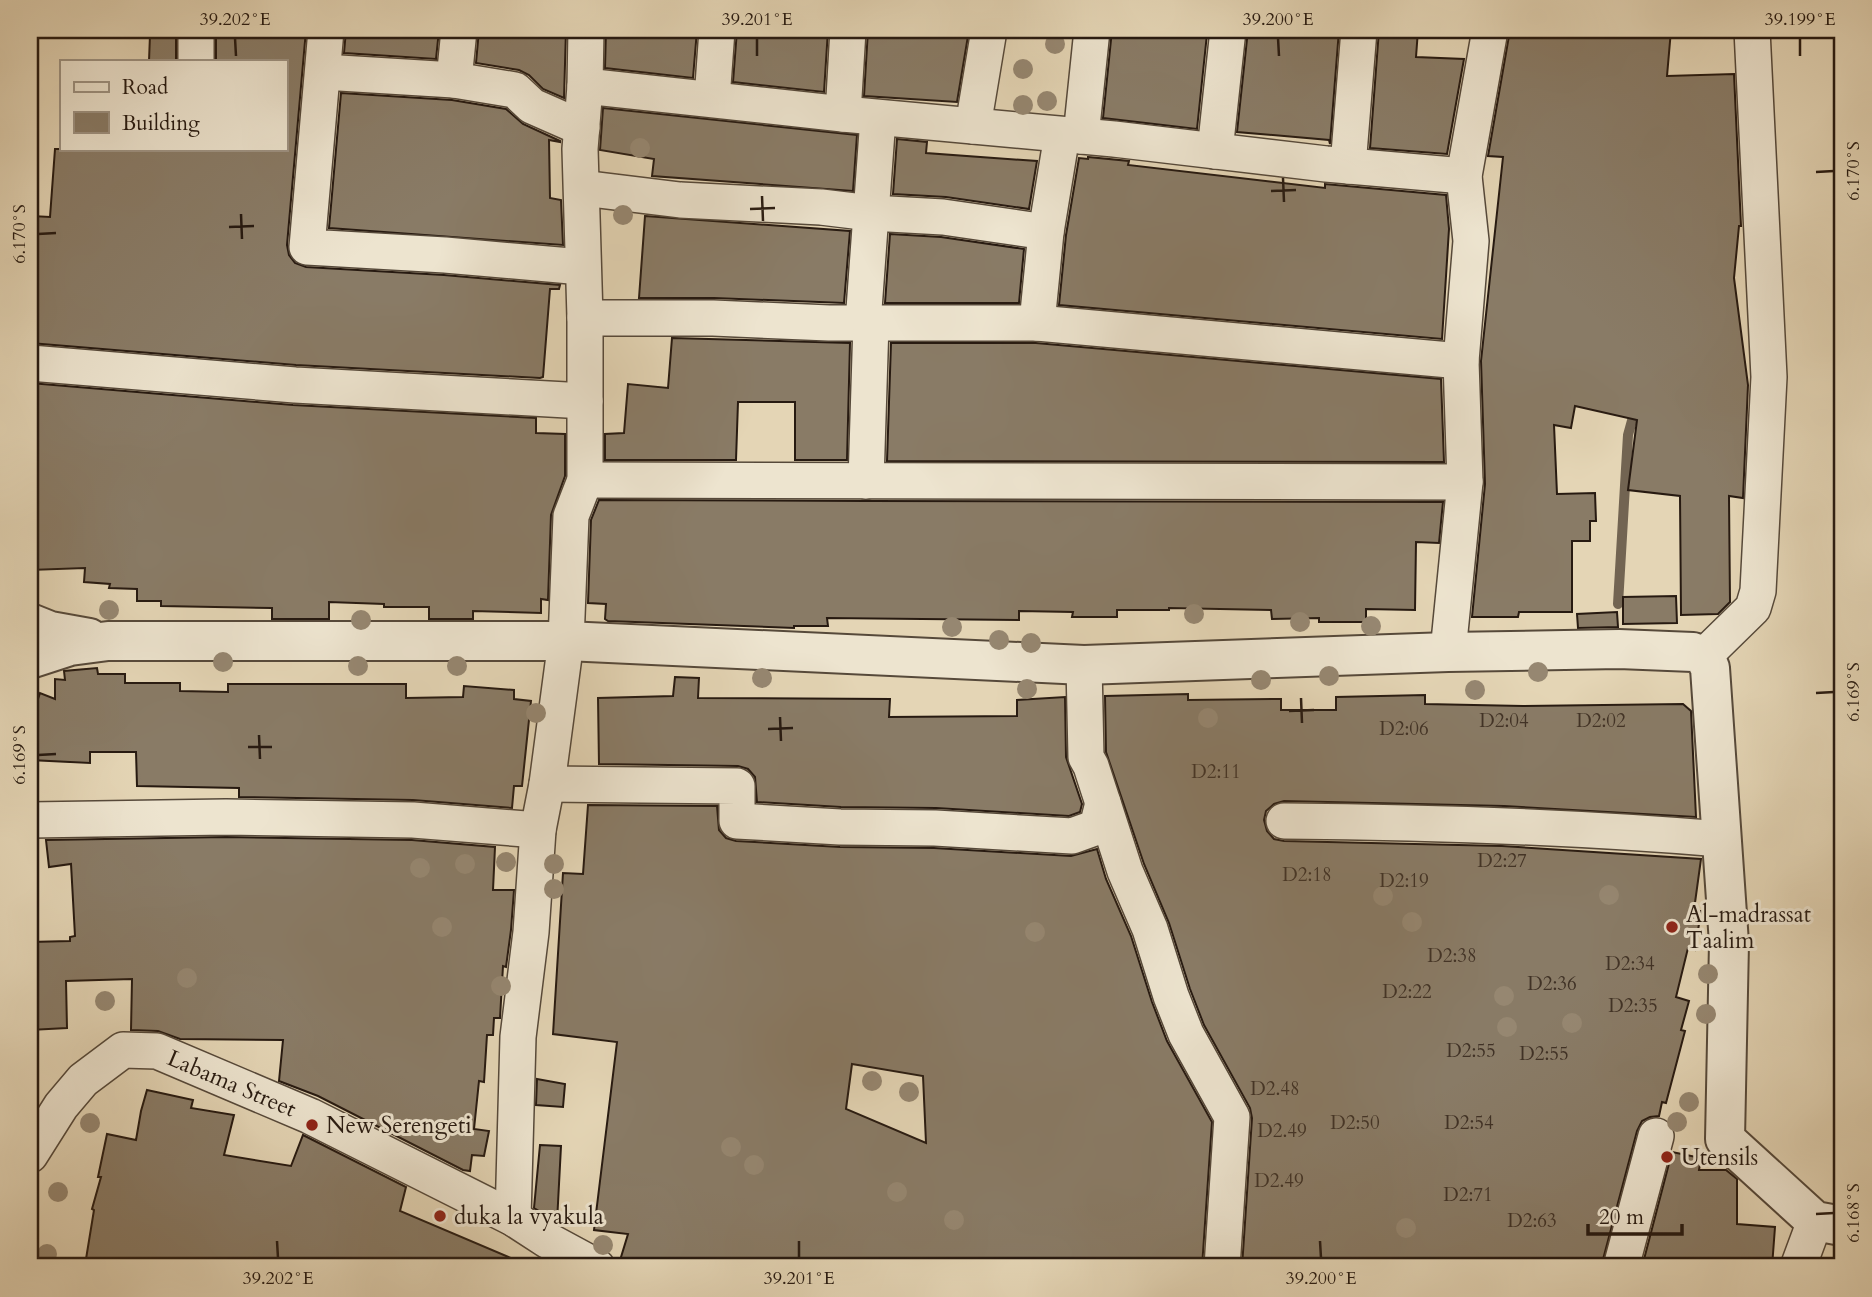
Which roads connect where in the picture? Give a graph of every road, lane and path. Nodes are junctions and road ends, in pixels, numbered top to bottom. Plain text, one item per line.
1 (196, 30) edge
2 (326, 30) edge
3 (459, 30) edge
4 (586, 30) edge
5 (717, 30) edge
6 (848, 30) edge
7 (989, 30) edge
8 (1092, 30) edge
9 (1228, 30) edge
10 (1359, 30) edge
11 (1490, 30) edge
12 (1752, 30) edge
13 (196, 60) edge
14 (323, 72) junction
15 (454, 80) junction
16 (584, 86) junction
17 (712, 99) junction
18 (843, 114) junction
19 (878, 118) junction
20 (974, 126) junction
21 (582, 128) junction
22 (1072, 135) junction
23 (1215, 151) junction
24 (1348, 166) junction
25 (1464, 176) junction
26 (582, 188) junction
27 (871, 213) junction
28 (1046, 232) junction
29 (582, 267) junction
30 (585, 318) junction
31 (867, 323) junction
32 (1037, 323) junction
33 (1461, 361) junction
34 (30, 363) edge
35 (585, 401) junction
36 (585, 480) junction
37 (866, 481) junction
38 (1465, 482) junction
39 (30, 622) edge
40 (108, 641) junction
41 (566, 641) junction
42 (1448, 652) junction
43 (1704, 656) junction
44 (30, 659) edge
45 (1084, 665) junction
46 (547, 784) junction
47 (1104, 803) junction
48 (30, 820) edge
49 (1284, 821) dead end
50 (538, 830) junction
51 (1721, 839) junction
52 (1656, 1136) dead end
53 (30, 1155) edge
54 (513, 1218) junction
55 (1829, 1223) edge
56 (597, 1267) edge
57 (1222, 1267) edge
58 (1621, 1267) edge
59 (1798, 1267) edge

1 - 13 street
2 - 14 street
3 - 15 street
4 - 16 street
5 - 17 street
6 - 18 street
7 - 20 street
8 - 22 street
9 - 23 street
10 - 24 street
11 - 25 street
12 - 43 street
14 - 15 street
14 - 29 street
15 - 21 street
16 - 17 street
16 - 21 street
17 - 18 street
18 - 19 street
19 - 20 street
19 - 27 street
20 - 22 street
21 - 26 street
22 - 23 street
22 - 28 street
23 - 24 street
24 - 25 street
25 - 33 street
26 - 27 street
26 - 29 street
27 - 28 street
27 - 31 street
28 - 32 street
29 - 30 street
30 - 31 street
30 - 35 street
31 - 32 street
31 - 37 street
32 - 33 street
33 - 38 street
34 - 35 street
35 - 36 street
36 - 37 street
36 - 41 street
37 - 38 street
38 - 42 street
39 - 40 street
40 - 41 street
40 - 44 street
41 - 45 street
41 - 46 street
42 - 43 street
42 - 45 street
43 - 51 street
45 - 47 street
46 - 47 street
46 - 50 street
47 - 57 street
48 - 50 street
49 - 51 street
50 - 54 street
51 - 55 street
52 - 58 street
53 - 54 street, Labama Street
54 - 56 street, Labama Street
55 - 59 street

